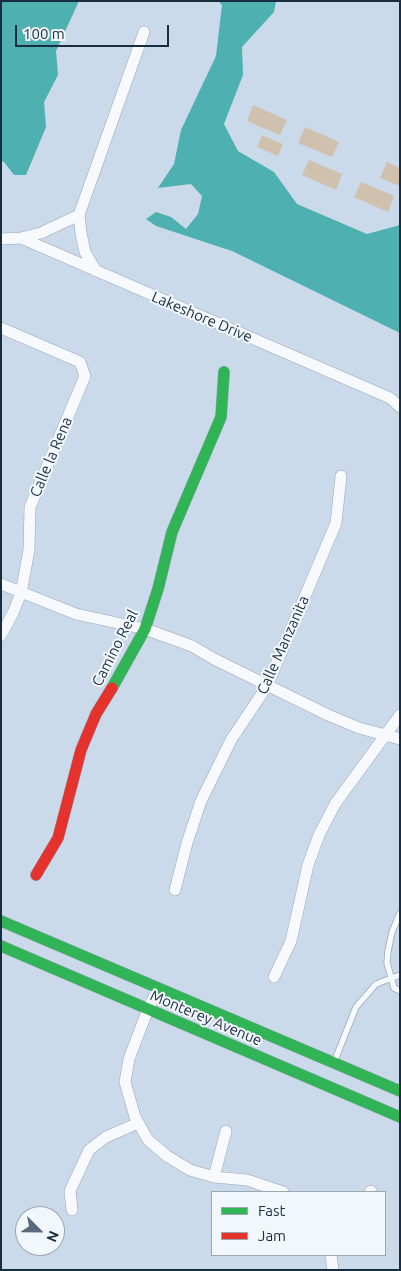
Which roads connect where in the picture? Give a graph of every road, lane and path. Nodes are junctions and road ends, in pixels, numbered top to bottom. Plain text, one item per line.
1 (144, 32) dead end
2 (79, 215) junction
3 (21, 238) junction
4 (1, 239) edge
5 (96, 271) junction
6 (1, 328) edge
7 (224, 372) dead end
8 (400, 407) edge
9 (341, 476) dead end
10 (1, 584) edge
11 (21, 592) junction
12 (145, 629) junction
13 (1, 635) edge
14 (267, 686) junction
15 (400, 715) edge
16 (386, 736) junction
17 (400, 739) edge
18 (36, 876) dead end
19 (175, 890) dead end
20 (400, 913) edge
21 (1, 921) edge
22 (1, 946) edge
23 (400, 975) edge
24 (274, 977) dead end
25 (392, 978) junction
26 (158, 989) junction
27 (400, 991) edge
28 (148, 1009) junction
29 (333, 1064) junction
30 (400, 1091) edge
31 (400, 1117) edge
32 (138, 1123) junction
33 (226, 1131) dead end
34 (214, 1177) junction
35 (280, 1191) edge
36 (72, 1210) dead end
37 (331, 1256) edge
38 (333, 1270) edge

1 - 2 street
2 - 3 street
2 - 5 street
3 - 4 street, Lakeshore Drive
3 - 5 street, Lakeshore Drive
5 - 8 street, Lakeshore Drive
6 - 11 street, Calle la Rena
7 - 12 main road, Camino Real
9 - 14 street, Calle Manzanita
10 - 11 street
11 - 12 street
11 - 13 street, Calle la Rena
12 - 14 street
12 - 18 main road, Camino Real
14 - 16 street
14 - 19 street, Calle Manzanita
15 - 16 street
16 - 17 street
16 - 24 street
20 - 25 lane
21 - 26 main road, Monterey Avenue
22 - 28 main road, Monterey Avenue
23 - 25 lane
25 - 27 lane
25 - 29 lane
26 - 28 street
26 - 29 main road, Monterey Avenue
28 - 31 main road, Monterey Avenue
28 - 32 street
29 - 30 main road, Monterey Avenue
32 - 34 street
32 - 36 street
33 - 34 street
34 - 35 street
37 - 38 street

